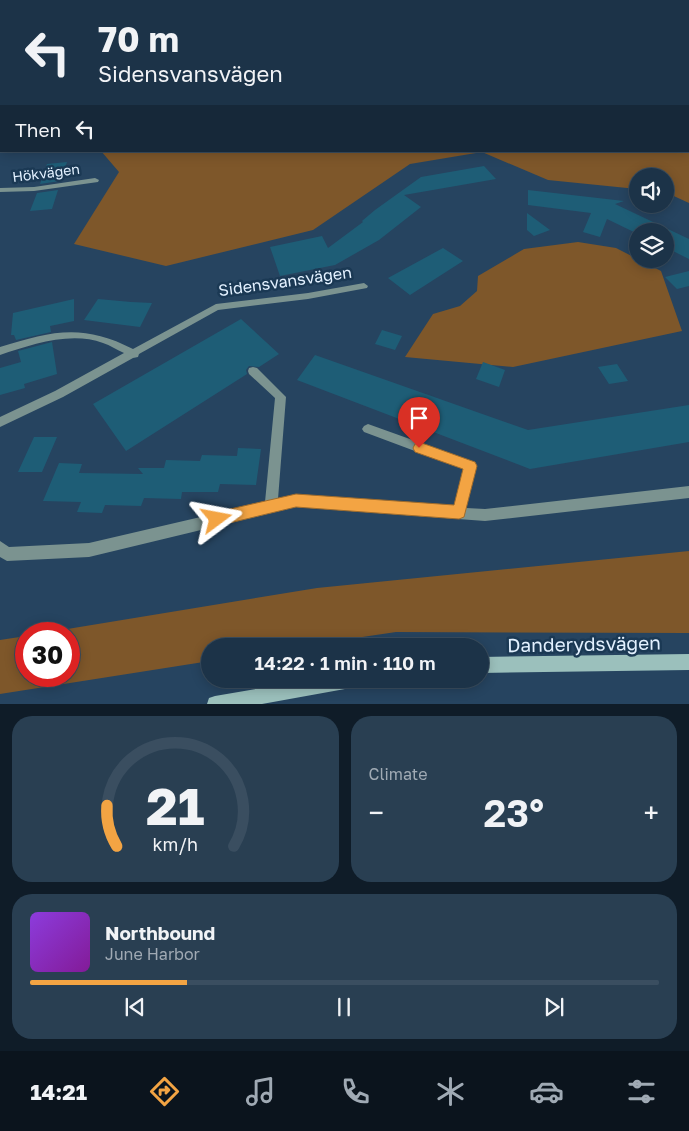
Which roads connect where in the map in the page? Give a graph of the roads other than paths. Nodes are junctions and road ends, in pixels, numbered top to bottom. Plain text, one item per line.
1 (96, 180) dead end
2 (0, 190) edge
3 (364, 286) dead end
4 (0, 351) edge
5 (134, 354) junction
6 (253, 371) dead end
7 (0, 422) edge
8 (368, 429) dead end
9 (689, 492) edge
10 (272, 506) junction
11 (459, 512) junction
12 (0, 548) edge
13 (689, 662) edge
14 (489, 666) edge
15 (305, 688) edge
16 (215, 704) edge

1 - 2 street, Hökvägen
3 - 5 street, Sidensvansvägen
4 - 5 street
5 - 7 street, Sidensvansvägen
6 - 10 street
8 - 11 street
9 - 11 street
10 - 11 street
10 - 12 street
13 - 14 main road, Danderydsvägen
15 - 16 main road

